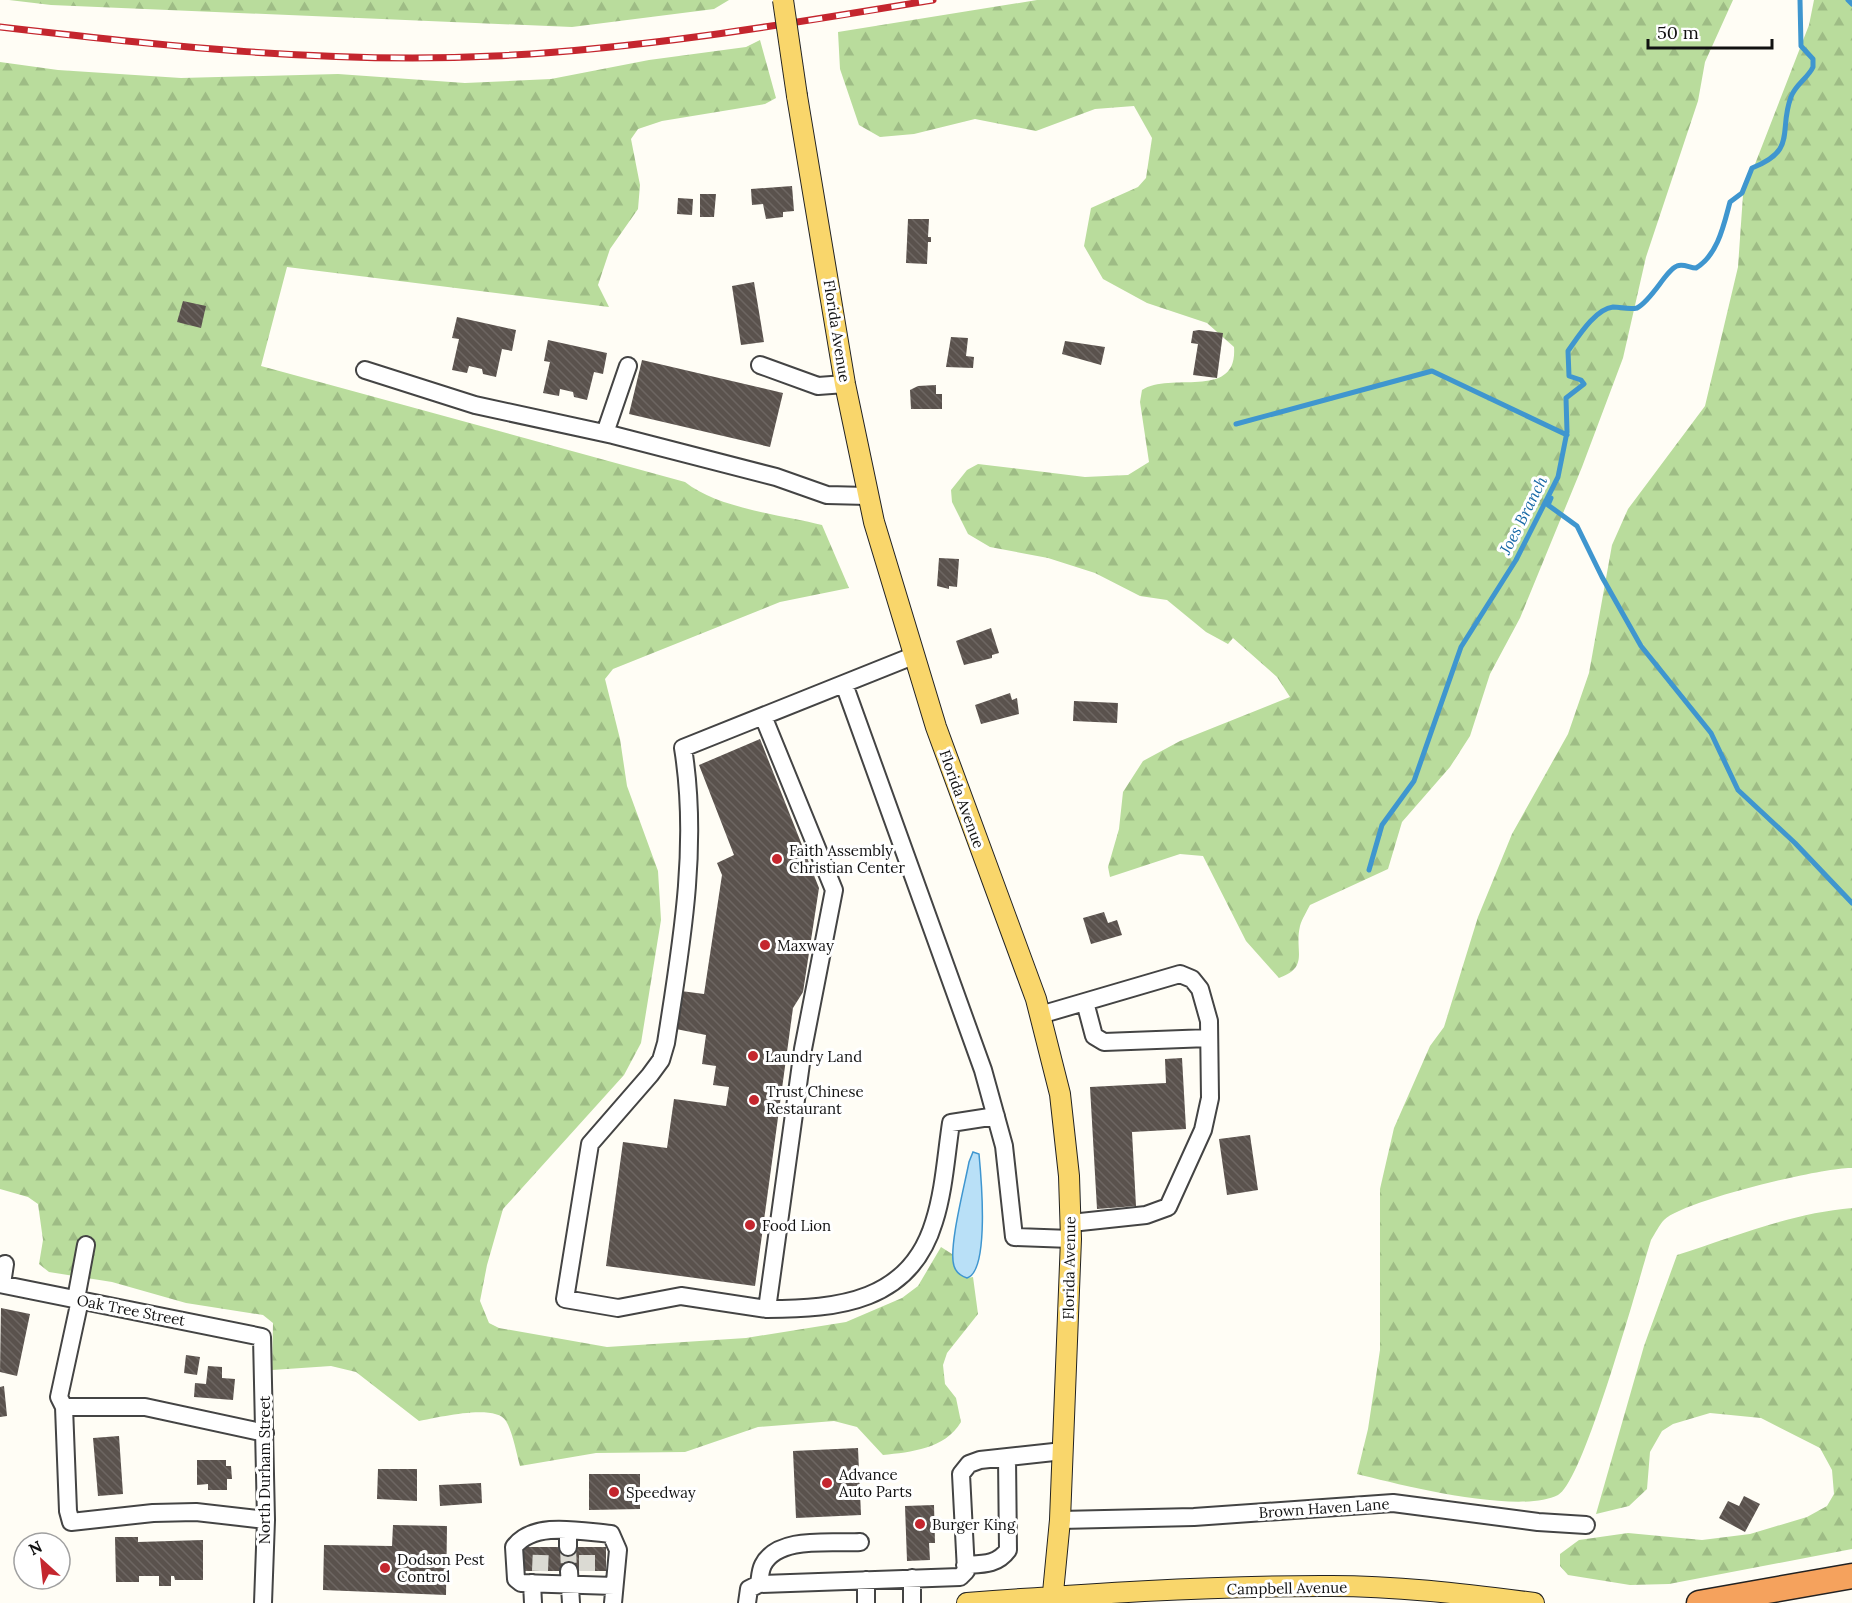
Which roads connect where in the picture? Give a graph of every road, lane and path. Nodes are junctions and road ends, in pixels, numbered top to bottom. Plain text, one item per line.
1 (783, 0) edge
2 (760, 365) dead end
3 (628, 366) dead end
4 (365, 370) dead end
5 (845, 384) junction
6 (605, 433) junction
7 (868, 496) junction
8 (913, 656) junction
9 (844, 684) junction
10 (763, 716) junction
11 (1084, 1002) junction
12 (1040, 1015) junction
13 (1209, 1038) junction
14 (996, 1116) junction
15 (1071, 1231) junction
16 (86, 1245) dead end
17 (5, 1264) dead end
18 (1, 1284) edge
19 (78, 1299) junction
20 (767, 1309) junction
21 (262, 1337) joint
22 (64, 1407) junction
23 (265, 1433) junction
24 (1063, 1451) junction
25 (1007, 1457) junction
26 (266, 1520) junction
27 (1060, 1520) junction
28 (1587, 1525) dead end
29 (860, 1542) dead end
30 (965, 1568) junction
31 (1852, 1577) edge
32 (578, 1578) junction
33 (912, 1578) junction
34 (537, 1579) junction
35 (866, 1580) junction
36 (759, 1584) junction
37 (614, 1586) junction
38 (1052, 1600) edge
39 (263, 1603) edge
40 (533, 1603) edge
41 (572, 1603) edge
42 (614, 1603) edge
43 (747, 1603) edge
44 (866, 1603) edge
45 (912, 1603) edge
46 (967, 1603) edge
47 (1534, 1603) edge
48 (1699, 1603) edge
49 (1759, 1603) edge

1 - 5 main road, Florida Avenue, bridge
2 - 5 street
3 - 6 street
4 - 6 street
5 - 7 main road, Florida Avenue
6 - 7 street
7 - 8 main road, Florida Avenue
8 - 9 street
8 - 12 main road, Florida Avenue
9 - 10 street
9 - 14 street
10 - 20 street
10 - 20 street
11 - 12 street
11 - 13 street
11 - 13 street
12 - 15 main road, Florida Avenue
13 - 15 street
14 - 15 street
14 - 20 street
15 - 24 main road, Florida Avenue
16 - 19 street
17 - 18 street
18 - 19 street, Oak Tree Street
19 - 21 street, Oak Tree Street
19 - 22 street
21 - 23 street, North Durham Street
22 - 23 street
22 - 26 street
23 - 26 street, North Durham Street
24 - 25 street
24 - 27 main road, Florida Avenue
25 - 30 street
25 - 30 street
26 - 39 street, North Durham Street
27 - 28 street, Brown Haven Lane
27 - 38 main road, Florida Avenue
29 - 36 street
30 - 33 street
30 - 46 street
31 - 48 highway
31 - 49 highway
32 - 34 street
32 - 37 street
32 - 41 street
33 - 35 street
33 - 45 street
34 - 37 street
34 - 40 street
35 - 36 street
35 - 44 street
36 - 43 street
37 - 42 street
38 - 46 main road, Campbell Avenue
38 - 47 main road, Campbell Avenue

